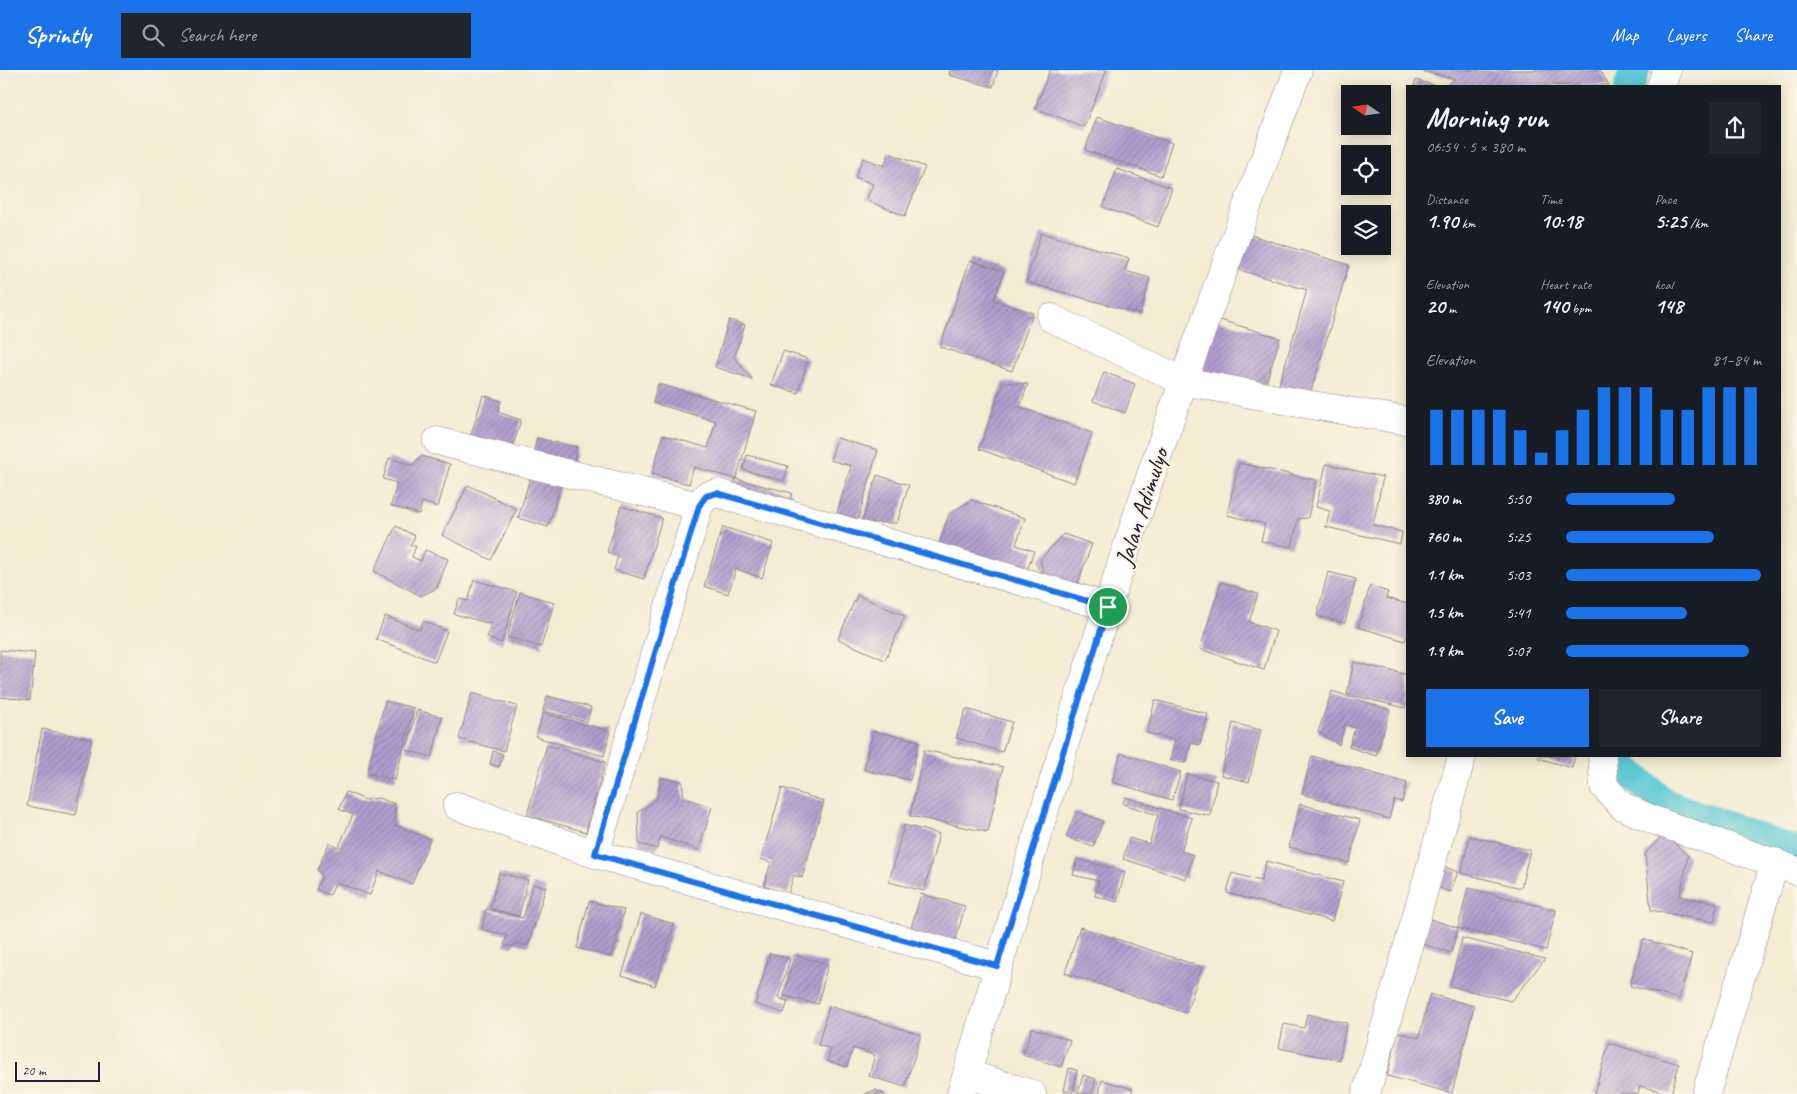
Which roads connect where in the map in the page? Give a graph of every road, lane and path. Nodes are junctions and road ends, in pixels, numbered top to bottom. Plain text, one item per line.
1 (1298, 70) edge
2 (1666, 70) edge
3 (1661, 85) edge
4 (1051, 318) dead end
5 (1183, 381) junction
6 (1406, 421) edge
7 (437, 441) dead end
8 (699, 506) junction
9 (1108, 607) junction
10 (1462, 757) edge
11 (1602, 757) edge
12 (457, 806) dead end
13 (595, 854) junction
14 (1786, 866) edge
15 (997, 966) junction
16 (964, 1084) edge
17 (1032, 1094) edge
18 (1366, 1094) edge
19 (1706, 1094) edge

1 - 5 street, Jalan Adimulyo
2 - 3 street
4 - 5 street
5 - 6 street
5 - 9 street, Jalan Adimulyo
7 - 8 street
8 - 9 street
8 - 13 street
9 - 15 street, Jalan Adimulyo
10 - 18 street
11 - 14 street
12 - 13 street
13 - 15 street
14 - 19 street
15 - 16 street, Jalan Adimulyo
16 - 17 street

